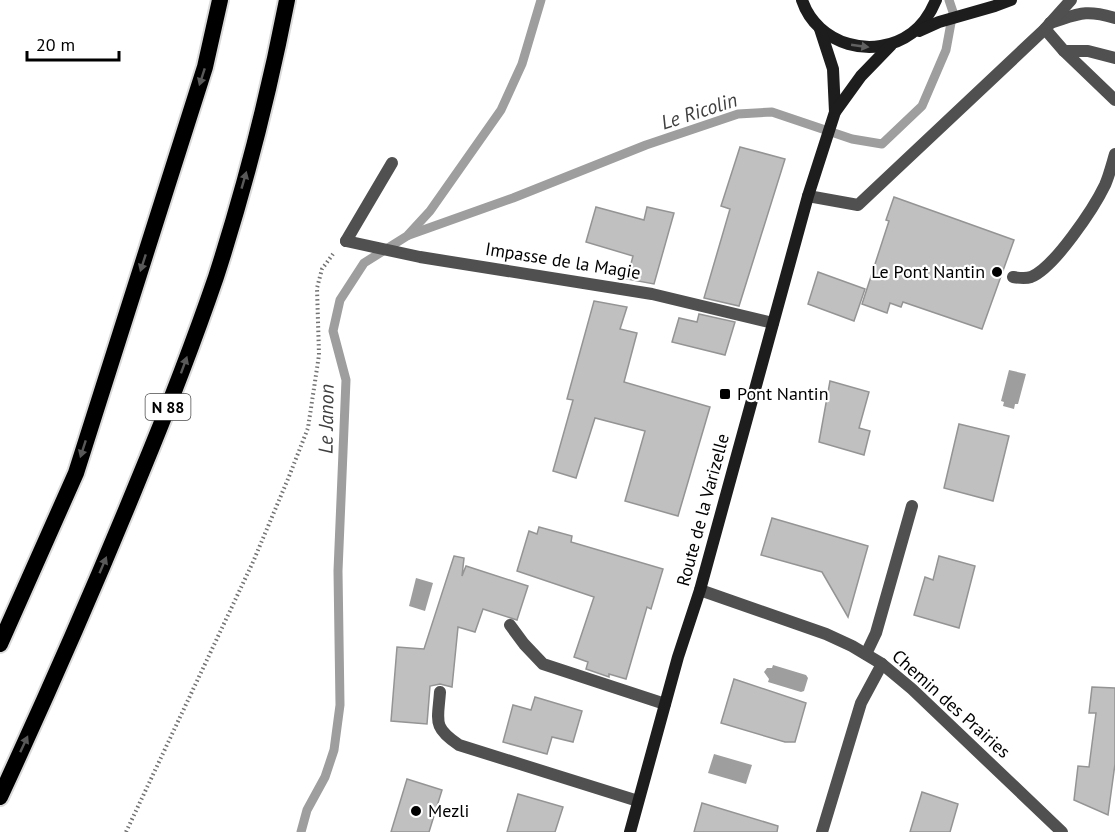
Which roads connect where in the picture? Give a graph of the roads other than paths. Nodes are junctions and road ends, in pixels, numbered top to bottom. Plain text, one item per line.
1 (220, 0) edge
2 (287, 0) edge
3 (802, 0) edge
4 (936, 0) edge
5 (1011, 0) edge
6 (1071, 0) edge
7 (1115, 18) edge
8 (1048, 26) junction
9 (820, 29) junction
10 (913, 33) junction
11 (891, 45) junction
12 (1064, 51) junction
13 (1115, 58) edge
14 (1115, 100) edge
15 (835, 112) junction
16 (1115, 154) edge
17 (392, 163) dead end
18 (808, 196) junction
19 (1013, 277) dead end
20 (773, 323) junction
21 (912, 506) dead end
22 (700, 590) junction
23 (510, 625) dead end
24 (0, 644) edge
25 (866, 654) junction
26 (882, 664) junction
27 (440, 692) dead end
28 (665, 704) junction
29 (0, 797) edge
30 (638, 801) junction
31 (630, 832) edge
32 (822, 832) edge
33 (1062, 832) edge

1 -> 24 highway
29 -> 2 highway, N 88
3 - 9 main road
4 - 10 main road
5 - 10 main road
6 - 8 street
7 - 8 street
8 - 12 street
8 - 18 street
9 -> 11 main road
9 - 15 main road
10 - 11 main road
11 - 15 main road
12 - 13 street
12 - 14 street
15 - 18 main road, Route de la Varizelle
16 - 19 street
17 - 20 street, Impasse de la Magie
18 - 20 main road, Route de la Varizelle
20 - 22 main road, Route de la Varizelle
21 - 25 street
22 - 25 street, Chemin des Prairies
22 - 28 main road, Route de la Varizelle
23 - 28 street
25 - 26 street, Chemin des Prairies
26 - 32 street
26 - 33 street, Chemin des Prairies
27 - 30 street
28 - 30 main road, Route de la Varizelle
30 - 31 main road, Route de la Varizelle

